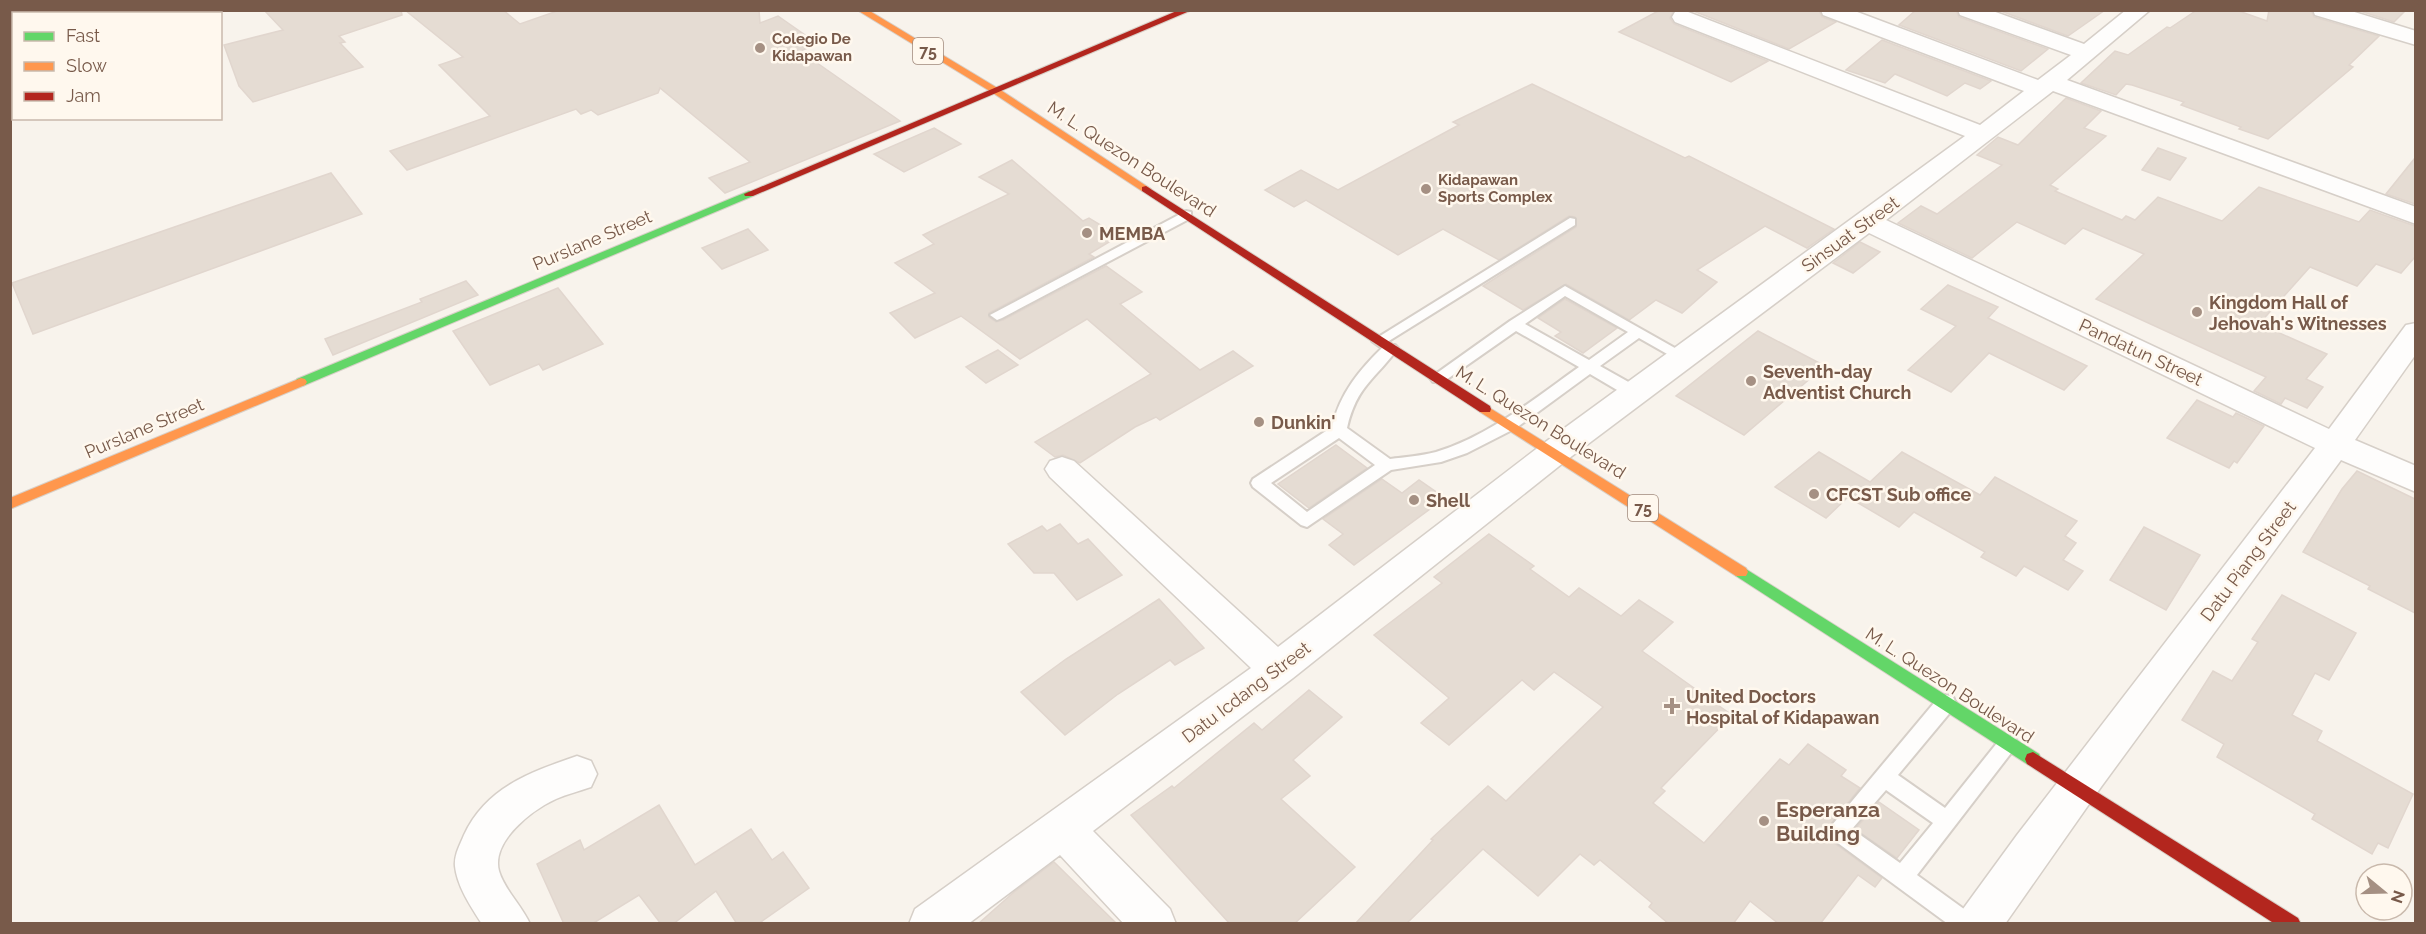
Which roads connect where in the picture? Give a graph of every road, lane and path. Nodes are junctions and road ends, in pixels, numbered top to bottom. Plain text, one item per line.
1 (861, 10) edge
2 (1188, 10) edge
3 (1831, 10) edge
4 (1968, 10) edge
5 (2140, 10) edge
6 (2324, 10) edge
7 (1683, 17) dead end
8 (2415, 38) edge
9 (2088, 53) junction
10 (2045, 86) junction
11 (996, 91) junction
12 (1983, 135) junction
13 (1186, 215) junction
14 (2415, 216) edge
15 (1570, 222) dead end
16 (1868, 222) junction
17 (997, 315) dead end
18 (1515, 324) junction
19 (1638, 332) junction
20 (2415, 332) edge
21 (1384, 345) junction
22 (1681, 356) junction
23 (1588, 365) junction
24 (1437, 378) junction
25 (1635, 393) junction
26 (1510, 423) junction
27 (1339, 430) junction
28 (2337, 445) junction
29 (1555, 452) junction
30 (1388, 465) junction
31 (1062, 469) dead end
32 (2415, 480) edge
33 (10, 504) edge
34 (1277, 669) junction
35 (1946, 703) junction
36 (2008, 744) junction
37 (577, 774) dead end
38 (1884, 777) junction
39 (2076, 787) junction
40 (1947, 821) junction
41 (1064, 830) junction
42 (1902, 877) junction
43 (508, 924) edge
44 (931, 924) edge
45 (1154, 924) edge
46 (1967, 924) edge
47 (1979, 924) edge
48 (2292, 924) edge

1 - 11 main road, M. L. Quezon Boulevard / 75
2 - 11 main road, Purslane Street
3 - 10 street
4 - 9 street
5 - 9 street, Sinsuat Street
6 - 8 street
7 - 12 street
9 - 10 street, Sinsuat Street
10 - 12 street, Sinsuat Street
10 - 14 street
11 - 13 main road, M. L. Quezon Boulevard / 75
11 - 33 main road, Purslane Street
12 - 16 street, Sinsuat Street
13 - 17 lane
13 - 21 main road, M. L. Quezon Boulevard / 75
15 - 21 lane
16 - 22 street, Sinsuat Street
16 - 28 street, Pandatun Street
18 - 19 lane
18 - 23 lane
18 - 24 lane
19 - 22 lane
19 - 23 lane
20 - 28 street, Datu Piang Street
21 - 24 main road, M. L. Quezon Boulevard / 75
21 - 27 lane
22 - 25 street, Sinsuat Street
23 - 25 lane
23 - 26 lane
24 - 26 main road, M. L. Quezon Boulevard / 75
25 - 29 street, Sinsuat Street
26 - 29 main road, M. L. Quezon Boulevard / 75
26 - 30 lane
27 - 30 lane
27 - 30 lane
28 - 32 street, Pandatun Street
28 - 39 street, Datu Piang Street
29 - 34 street, Datu Icdang Street
29 - 35 main road, M. L. Quezon Boulevard / 75
31 - 34 street
34 - 41 street, Datu Icdang Street
35 - 36 main road, M. L. Quezon Boulevard / 75
35 - 38 lane
36 - 39 main road, M. L. Quezon Boulevard / 75
36 - 40 lane
37 - 43 street
38 - 40 lane
38 - 42 lane
39 - 47 street, Datu Piang Street
39 - 48 main road, M. L. Quezon Boulevard / 75
40 - 42 lane
41 - 44 street, Datu Icdang Street
41 - 45 street
42 - 46 lane

